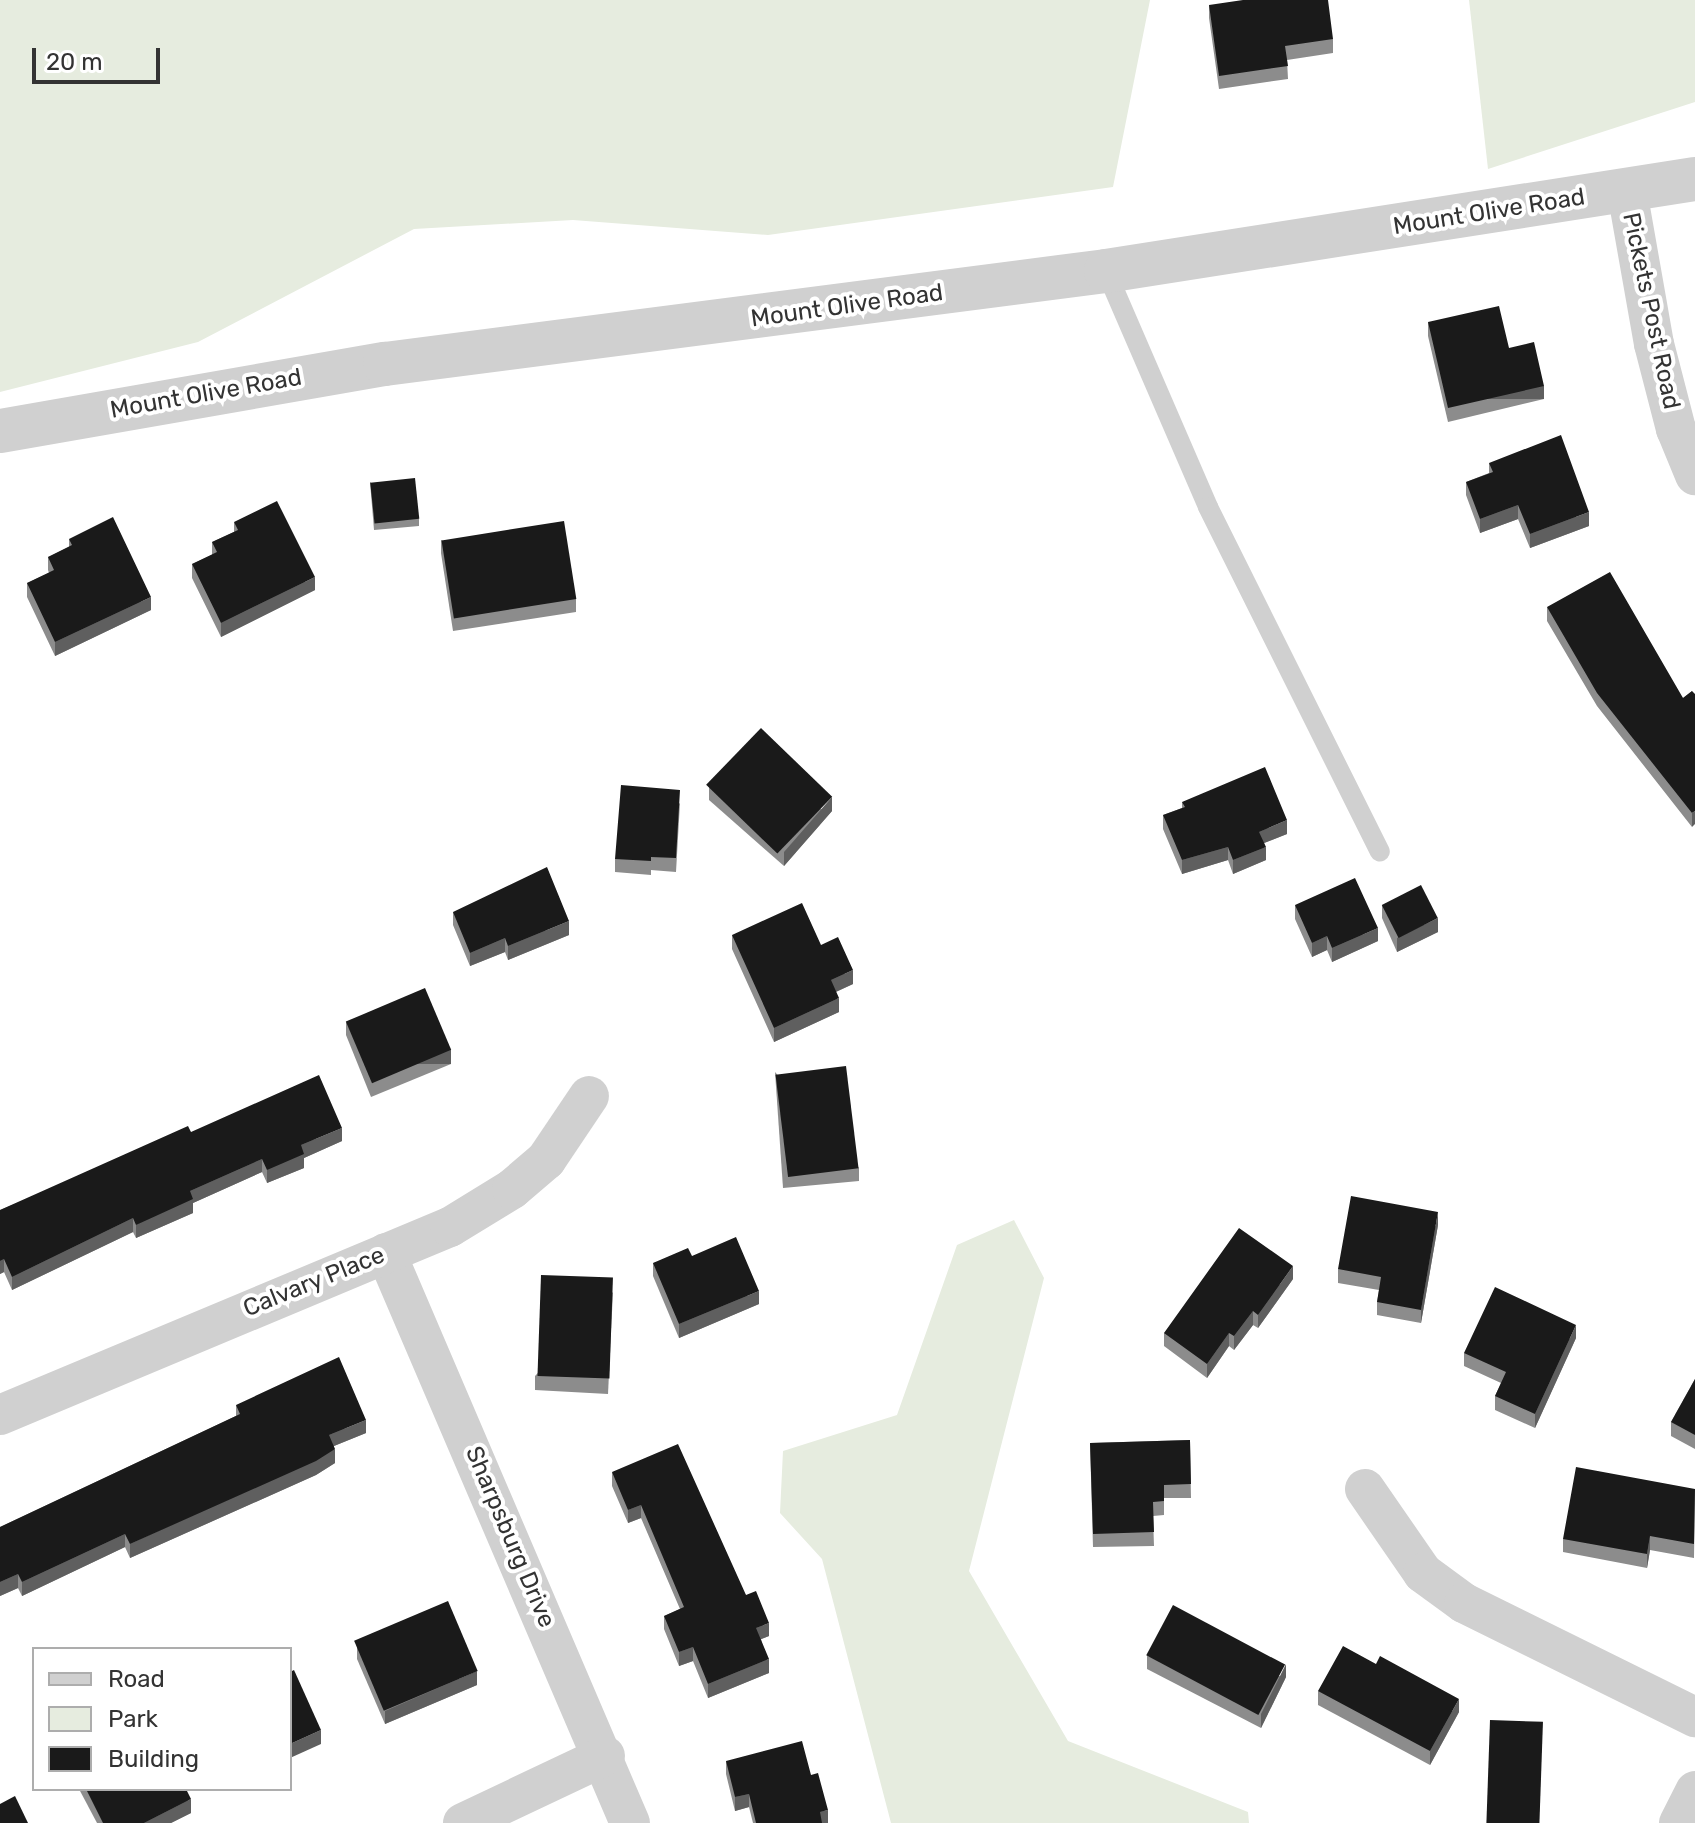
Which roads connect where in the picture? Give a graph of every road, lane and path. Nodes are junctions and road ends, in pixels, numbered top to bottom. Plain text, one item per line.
1 (1695, 179) edge
2 (1627, 191) junction
3 (1106, 271) junction
4 (0, 431) edge
5 (1695, 475) edge
6 (1380, 852) dead end
7 (589, 1096) dead end
8 (386, 1253) junction
9 (0, 1415) edge
10 (1365, 1489) dead end
11 (1695, 1717) edge
12 (605, 1756) junction
13 (1695, 1791) edge
14 (463, 1823) edge
15 (630, 1823) edge
16 (1679, 1823) edge

1 - 2 street, Mount Olive Road
2 - 3 street, Mount Olive Road
2 - 5 street, Pickets Post Road
3 - 4 street, Mount Olive Road
3 - 6 lane
7 - 8 street, Calvary Place
8 - 9 street, Calvary Place
8 - 12 street, Sharpsburg Drive
10 - 11 street
12 - 14 street
12 - 15 street, Sharpsburg Drive
13 - 16 street

